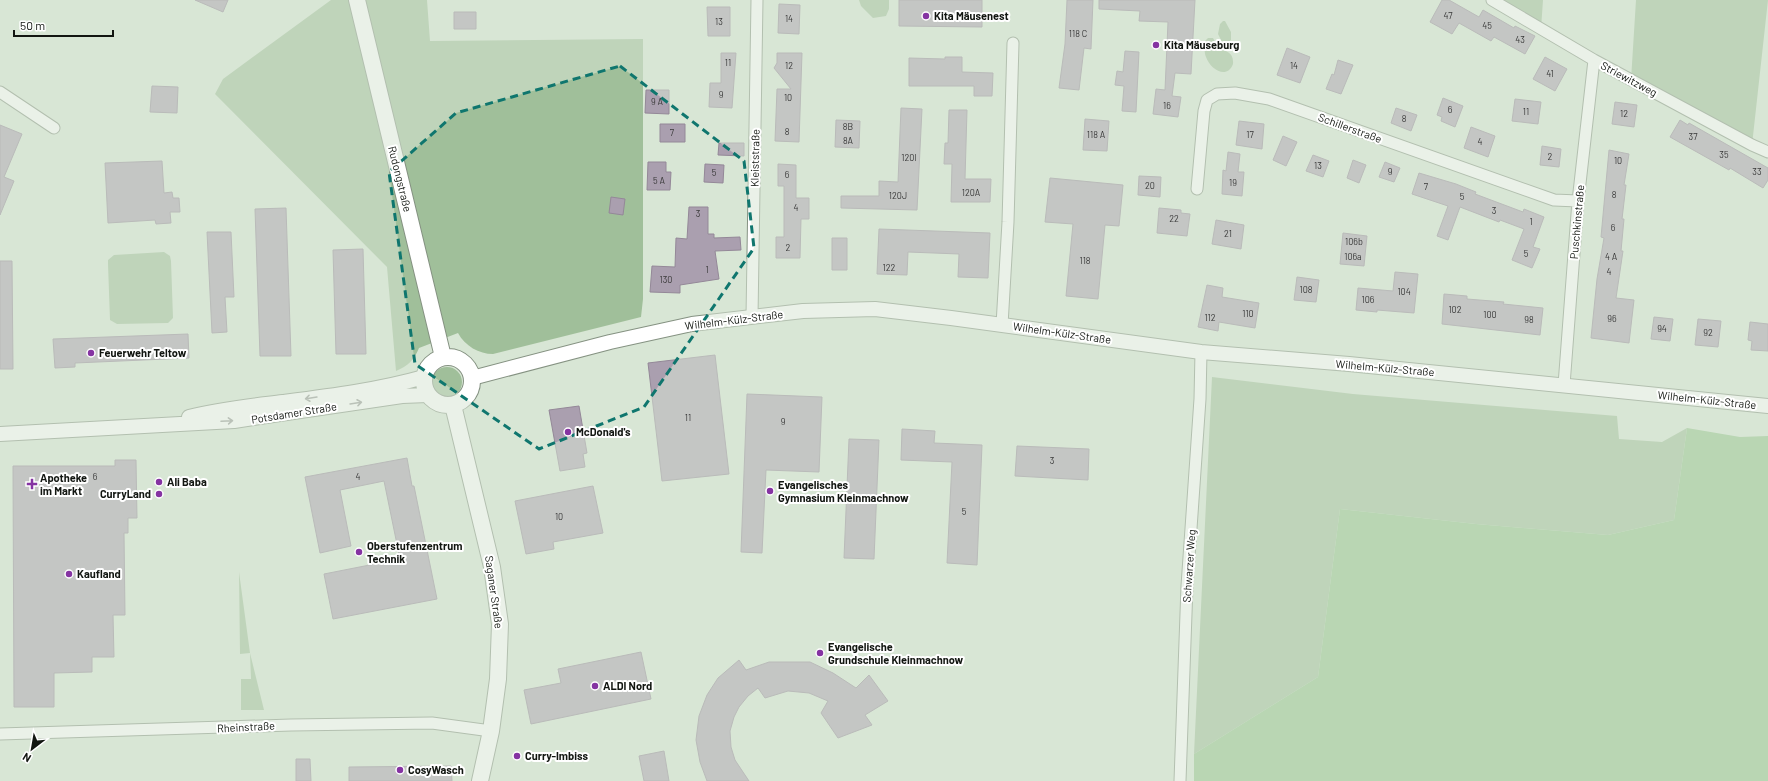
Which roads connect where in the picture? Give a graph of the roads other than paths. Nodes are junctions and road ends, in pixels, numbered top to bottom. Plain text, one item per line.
1 (357, 0) edge
2 (757, 0) edge
3 (1492, 0) edge
4 (1012, 44) dead end
5 (1594, 60) junction
6 (0, 92) edge
7 (54, 128) dead end
8 (1768, 152) edge
9 (1197, 189) dead end
10 (1578, 201) junction
11 (752, 316) junction
12 (1002, 325) junction
13 (1201, 352) junction
14 (443, 357) junction
15 (424, 377) junction
16 (472, 378) junction
17 (1564, 385) junction
18 (428, 395) junction
19 (453, 405) junction
20 (1768, 406) edge
21 (160, 425) junction
22 (0, 434) edge
23 (491, 731) junction
24 (0, 734) edge
25 (480, 781) edge
26 (1180, 781) edge

1 - 14 main road, Rudongstraße
2 - 11 street, Kleiststraße
3 - 5 street, Striewitzweg
4 - 12 street, Wilhelm-Külz-Straße
5 - 8 street, Striewitzweg
5 - 10 street, Puschkinstraße
6 - 7 street
9 - 10 street, Schillerstraße
10 - 17 street, Puschkinstraße
11 - 12 street, Wilhelm-Külz-Straße
11 - 16 street, Wilhelm-Külz-Straße
12 - 13 street, Wilhelm-Külz-Straße
13 - 17 street, Wilhelm-Külz-Straße
13 - 26 street, Schwarzer Weg
14 - 15 main road
14 - 16 main road
15 - 18 main road
15 -> 21 street, Potsdamer Straße
16 - 19 main road
17 - 20 street, Wilhelm-Külz-Straße
18 - 19 main road
21 -> 18 street, Potsdamer Straße
19 - 23 main road, Saganer Straße
21 - 22 street, Potsdamer Straße
23 - 24 street, Rheinstraße
23 - 25 main road, Saganer Straße

